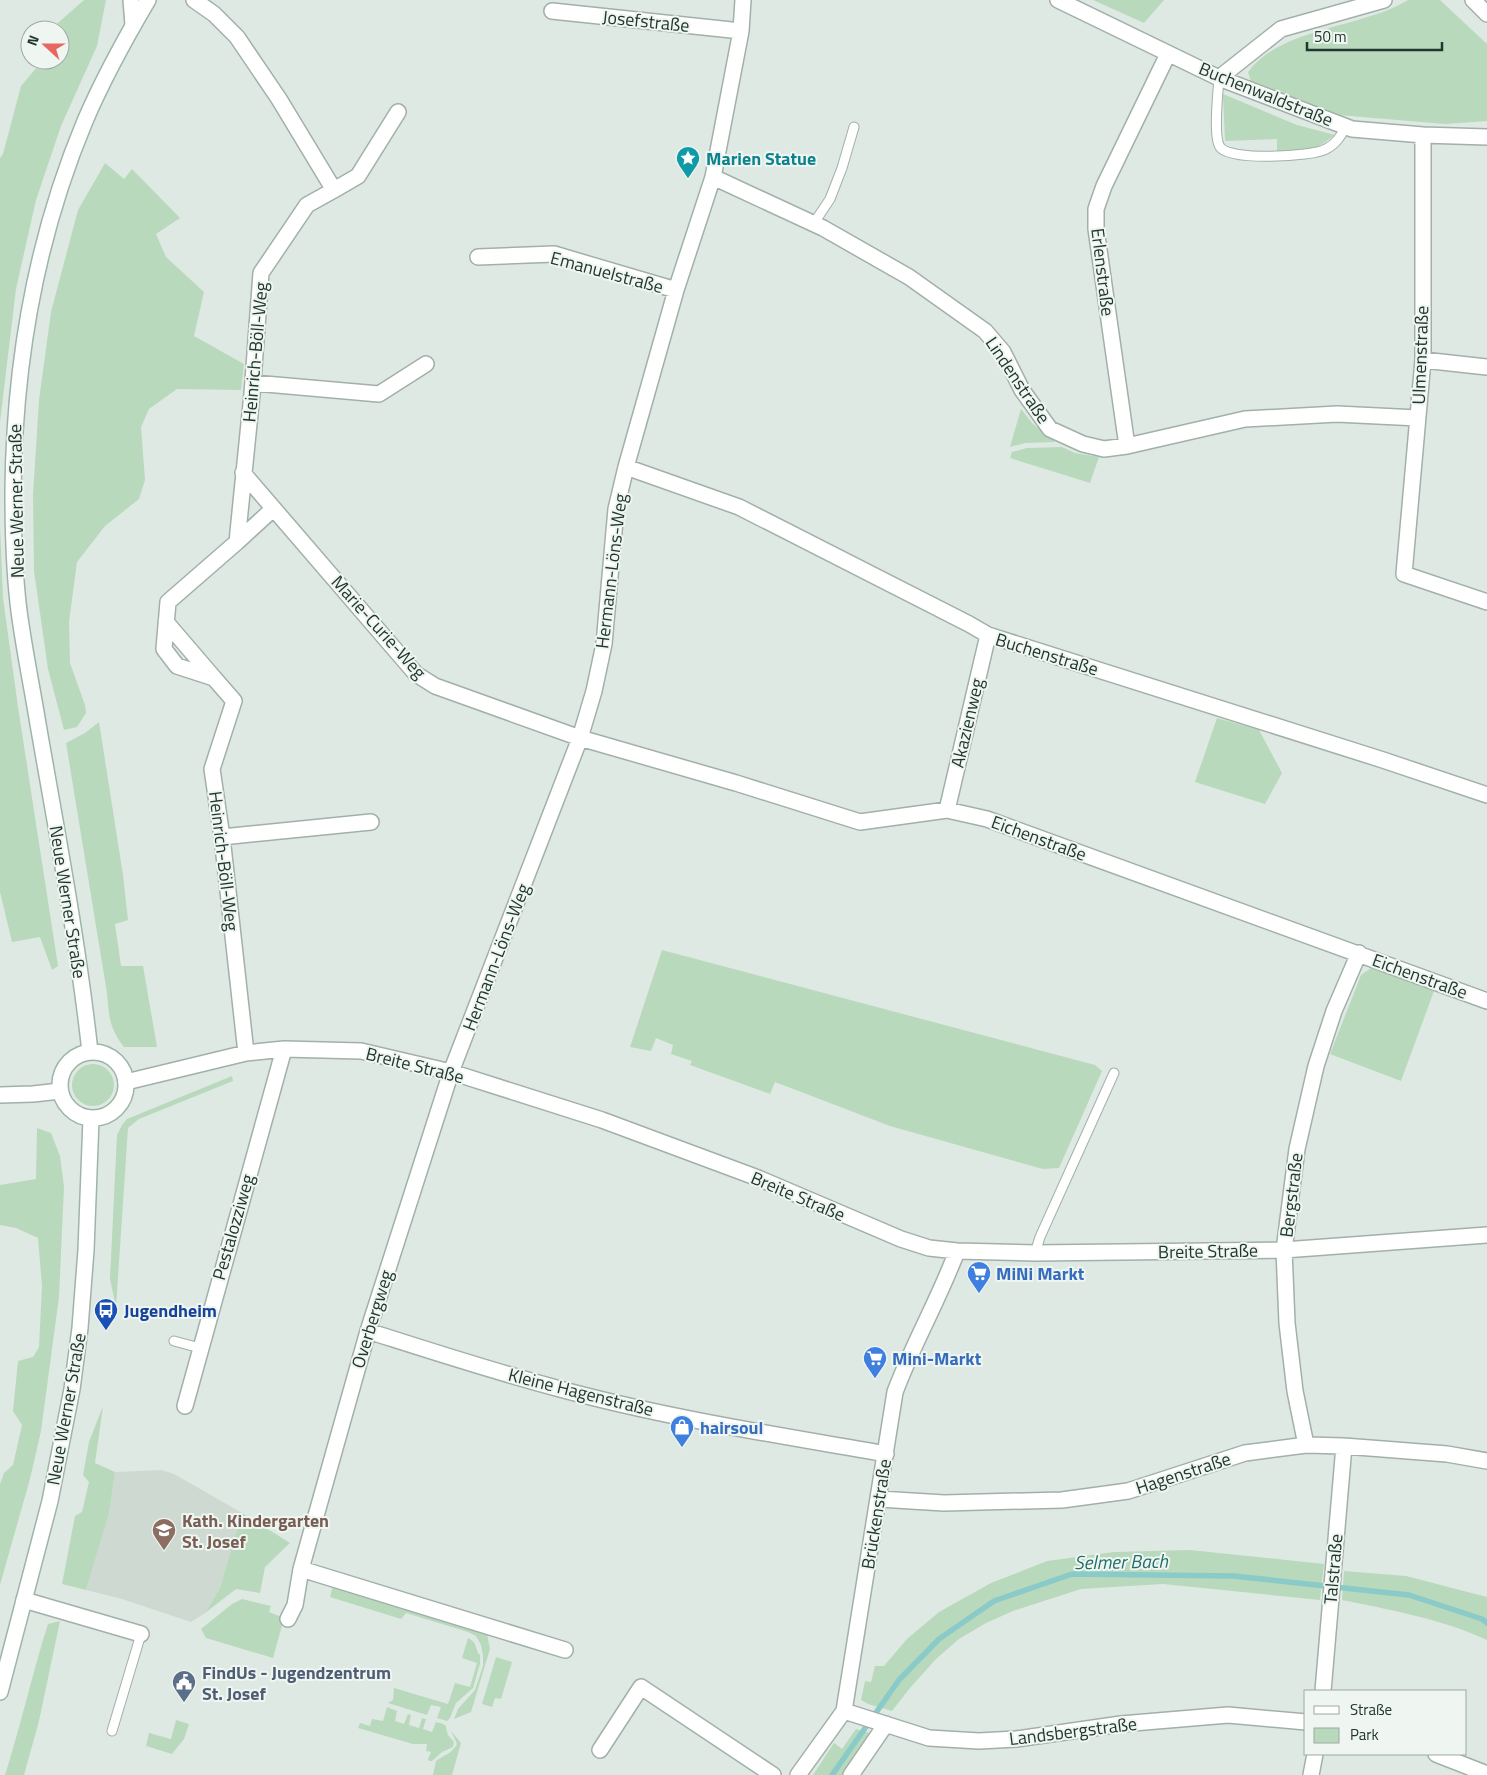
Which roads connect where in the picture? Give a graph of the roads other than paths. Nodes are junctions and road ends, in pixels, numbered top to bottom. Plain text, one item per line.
1 (131, 0) edge
2 (148, 0) edge
3 (194, 0) edge
4 (742, 0) edge
5 (1058, 0) edge
6 (1384, 0) edge
7 (1473, 0) edge
8 (552, 11) dead end
9 (1487, 14) edge
10 (133, 25) junction
11 (741, 31) junction
12 (1168, 54) junction
13 (1220, 78) junction
14 (398, 112) dead end
15 (1346, 126) junction
16 (854, 127) dead end
17 (1423, 135) junction
18 (1487, 137) edge
19 (713, 177) junction
20 (334, 190) junction
21 (814, 223) junction
22 (478, 257) dead end
23 (676, 290) junction
24 (1423, 360) junction
25 (426, 364) dead end
26 (1487, 367) edge
27 (252, 383) junction
28 (1418, 418) junction
29 (1127, 446) junction
30 (626, 467) junction
31 (243, 473) junction
32 (274, 509) junction
33 (237, 542) junction
34 (1487, 602) edge
35 (166, 622) junction
36 (988, 635) junction
37 (214, 678) junction
38 (580, 738) junction
39 (1487, 795) edge
40 (946, 810) junction
41 (371, 822) dead end
42 (222, 837) junction
43 (1359, 953) junction
44 (1487, 1001) edge
45 (284, 1049) junction
46 (90, 1052) junction
47 (246, 1053) junction
48 (451, 1072) junction
49 (1114, 1073) dead end
50 (126, 1082) junction
51 (60, 1091) junction
52 (0, 1095) edge
53 (91, 1119) junction
54 (1487, 1235) edge
55 (1284, 1250) junction
56 (958, 1251) junction
57 (1036, 1253) junction
58 (368, 1331) junction
59 (174, 1341) dead end
60 (200, 1348) junction
61 (185, 1406) dead end
62 (1306, 1445) junction
63 (1344, 1446) junction
64 (886, 1454) junction
65 (1487, 1461) edge
66 (878, 1499) junction
67 (301, 1569) junction
68 (24, 1600) junction
69 (288, 1619) dead end
70 (140, 1634) joint
71 (565, 1650) dead end
72 (1, 1682) edge
73 (1323, 1690) edge
74 (849, 1713) junction
75 (881, 1722) junction
76 (1304, 1722) edge
77 (112, 1731) dead end
78 (600, 1750) dead end
79 (1315, 1755) edge
80 (1439, 1755) edge
81 (1487, 1774) edge
82 (773, 1775) edge
83 (798, 1775) edge
84 (850, 1775) edge
85 (1312, 1775) edge

1 - 10 street
2 - 10 street, Neue Werner Straße
3 - 20 street
4 - 11 street, Hermann-Löns-Weg
5 - 12 street, Buchenwaldstraße
6 - 13 street
7 - 9 street
8 - 11 street, Josefstraße
10 - 46 street, Neue Werner Straße
11 - 19 street, Hermann-Löns-Weg
12 - 13 street, Buchenwaldstraße
12 - 29 street, Erlenstraße
13 - 15 street, Buchenwaldstraße
13 - 15 lane
14 - 20 street, Heinrich-Böll-Weg
15 - 17 street, Buchenwaldstraße
16 - 21 lane
17 - 18 street, Buchenwaldstraße
17 - 24 street, Ulmenstraße
19 - 21 street, Lindenstraße
19 - 23 street, Hermann-Löns-Weg
20 - 27 street, Heinrich-Böll-Weg
21 - 29 street, Lindenstraße
22 - 23 street, Emanuelstraße
23 - 30 street, Hermann-Löns-Weg
24 - 26 street
24 - 28 street, Ulmenstraße
25 - 27 street
27 - 31 street, Heinrich-Böll-Weg
28 - 29 street, Lindenstraße
28 - 34 street, Ulmenstraße
30 - 36 street, Buchenstraße
30 - 38 street, Hermann-Löns-Weg
31 - 32 street, Marie-Curie-Weg
31 - 33 street, Heinrich-Böll-Weg
32 - 33 street
32 - 38 street, Marie-Curie-Weg
33 - 35 street
35 - 37 street, Heinrich-Böll-Weg
35 - 37 street
36 - 39 street, Buchenstraße
36 - 40 street, Akazienweg
37 - 42 street, Heinrich-Böll-Weg
38 - 40 street, Eichenstraße
38 - 48 street, Hermann-Löns-Weg
40 - 43 street, Eichenstraße
41 - 42 street
42 - 47 street, Heinrich-Böll-Weg
43 - 44 street, Eichenstraße
43 - 55 street, Bergstraße
45 - 47 street, Breite Straße
45 - 48 street, Breite Straße
45 - 60 street, Pestalozziweg
46 - 50 street
46 - 51 street
47 - 50 street, Breite Straße
48 - 56 street, Breite Straße
48 - 58 street, Overbergweg
49 - 57 lane
50 - 53 street
51 - 52 street
51 - 53 street
53 - 68 street, Neue Werner Straße
54 - 55 street, Breite Straße
55 - 57 street, Breite Straße
55 - 62 street, Bergstraße
56 - 57 street, Breite Straße
56 - 64 street, Brückenstraße
58 - 64 street, Kleine Hagenstraße
58 - 67 street, Overbergweg
59 - 60 lane
60 - 61 street, Pestalozziweg
62 - 63 street, Hagenstraße
62 - 66 street, Hagenstraße
63 - 65 street, Hagenstraße
63 - 73 street, Talstraße
64 - 66 street, Brückenstraße
66 - 74 street, Brückenstraße
67 - 69 street, Overbergweg
67 - 71 street
68 - 70 street
68 - 72 street, Neue Werner Straße
70 - 77 lane
74 - 75 street, Landsbergstraße
74 - 83 street, Brückenstraße
75 - 76 street, Landsbergstraße
75 - 84 street
78 - 82 street
79 - 85 street
80 - 81 street

